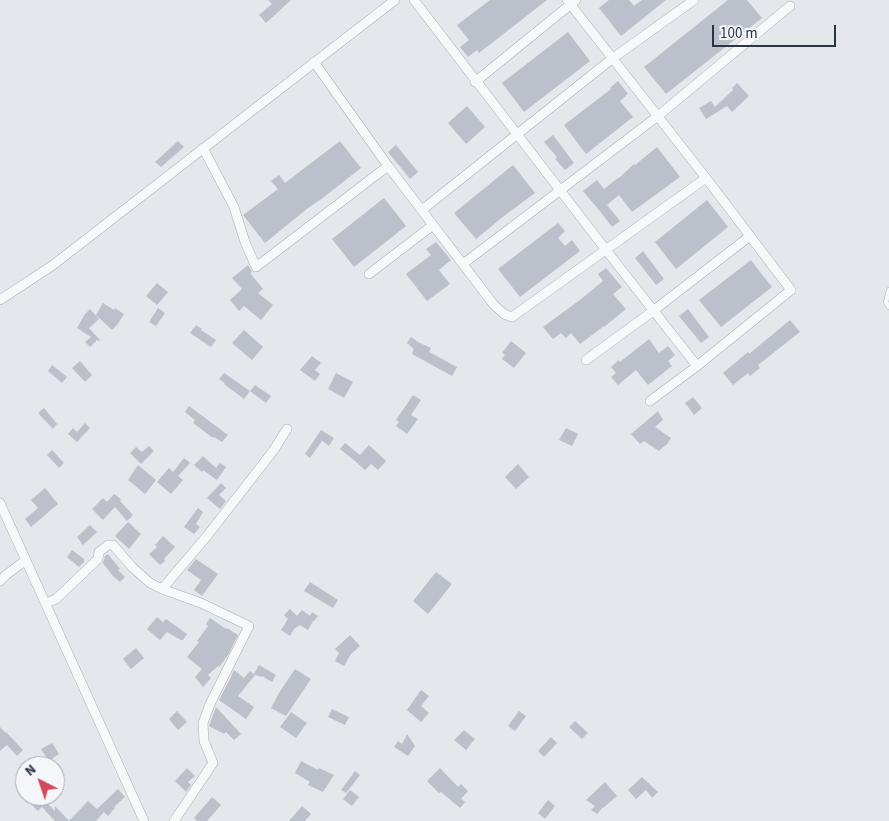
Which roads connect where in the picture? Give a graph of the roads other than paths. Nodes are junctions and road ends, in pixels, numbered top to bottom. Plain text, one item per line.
1 (395, 0) edge
2 (414, 0) edge
3 (694, 0) edge
4 (571, 1) edge
5 (790, 6) dead end
6 (613, 58) junction
7 (314, 62) junction
8 (475, 82) junction
9 (658, 116) junction
10 (517, 134) junction
11 (203, 148) junction
12 (388, 166) junction
13 (706, 178) junction
14 (560, 190) junction
15 (422, 210) junction
16 (433, 225) junction
17 (750, 236) junction
18 (606, 250) junction
19 (463, 264) junction
20 (369, 274) dead end
21 (889, 290) edge
22 (0, 300) edge
23 (889, 307) edge
24 (653, 311) junction
25 (586, 360) dead end
26 (697, 366) junction
27 (650, 401) dead end
28 (287, 429) dead end
29 (0, 503) edge
30 (26, 560) junction
31 (0, 581) edge
32 (162, 589) junction
33 (46, 603) junction
34 (144, 821) edge
35 (174, 821) edge

1 - 7 street
2 - 8 street
3 - 6 street
4 - 6 street
4 - 8 street
5 - 9 street
6 - 9 street
6 - 10 street
7 - 11 street
7 - 12 street
8 - 10 street
9 - 13 street
9 - 14 street
10 - 14 street
10 - 15 street
11 - 12 street
11 - 22 street
12 - 15 street
13 - 17 street
13 - 18 street
14 - 18 street
14 - 19 street
15 - 16 street
16 - 19 street
16 - 20 street
17 - 24 street
17 - 26 street
18 - 19 street
18 - 24 street
21 - 23 lane
24 - 25 street
24 - 26 street
26 - 27 street
28 - 32 street
29 - 30 street
30 - 31 street
30 - 33 street
32 - 33 street
32 - 35 street
33 - 34 street

